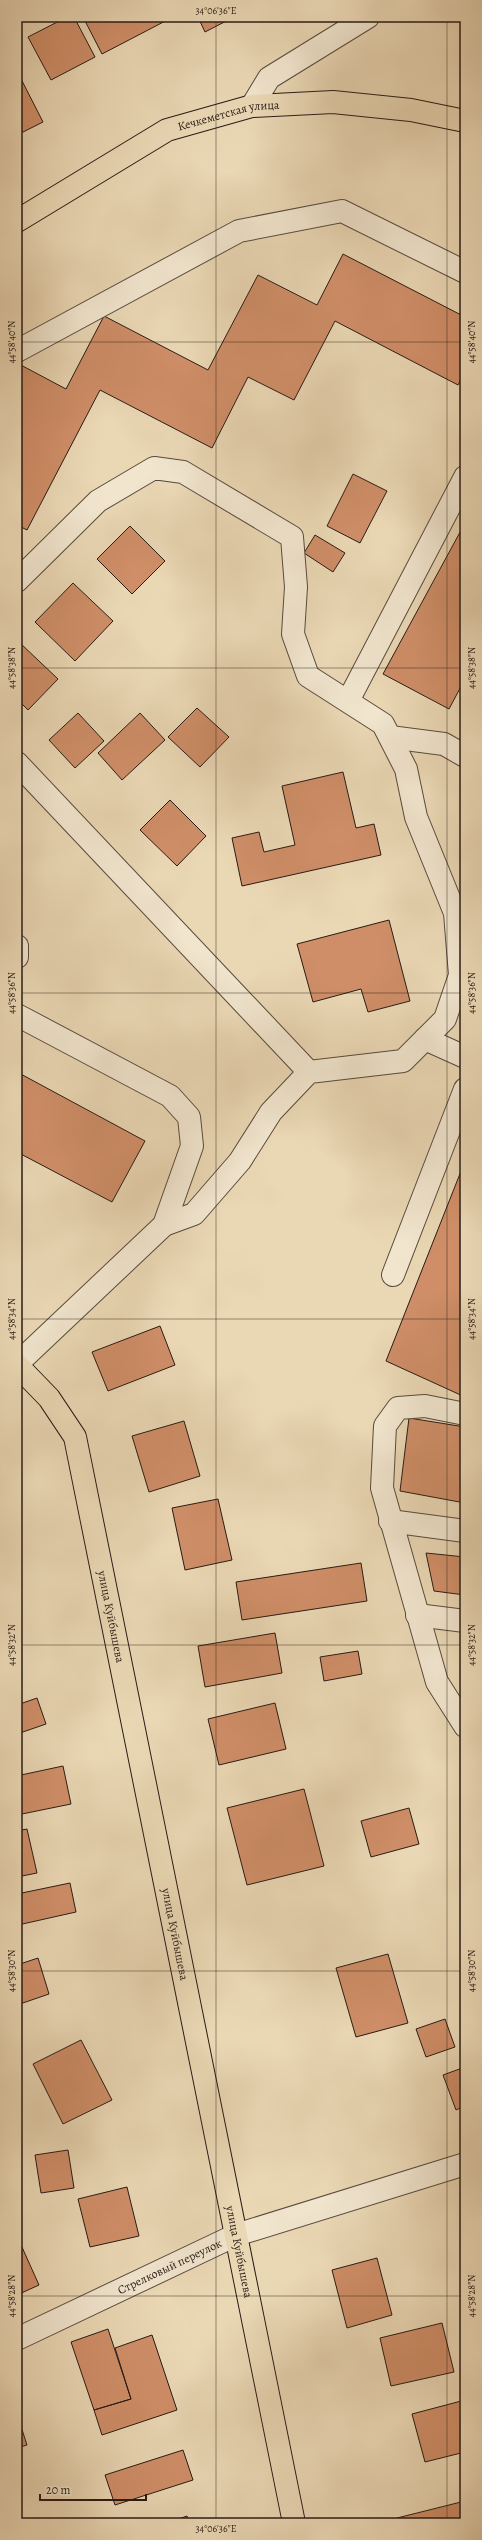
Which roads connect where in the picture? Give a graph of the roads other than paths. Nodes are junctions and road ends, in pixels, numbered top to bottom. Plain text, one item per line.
1 (368, 17) edge
2 (252, 106) junction
3 (465, 121) edge
4 (17, 221) edge
5 (465, 272) edge
6 (17, 350) edge
7 (465, 477) edge
8 (17, 582) edge
9 (348, 701) junction
10 (390, 737) junction
11 (465, 756) edge
12 (17, 763) edge
13 (17, 946) edge
14 (17, 957) edge
15 (17, 1015) edge
16 (426, 1039) junction
17 (465, 1057) edge
18 (309, 1072) junction
19 (465, 1088) edge
20 (164, 1225) junction
21 (393, 1274) dead end
22 (17, 1364) edge
23 (465, 1414) edge
24 (390, 1521) junction
25 (465, 1531) edge
26 (417, 1615) junction
27 (465, 1621) edge
28 (465, 1726) edge
29 (465, 2164) edge
30 (236, 2235) junction
31 (17, 2339) edge
32 (294, 2523) edge

1 - 2 street
2 - 3 main road, Кечкеметская улица
2 - 4 main road, Кечкеметская улица
5 - 6 street
7 - 9 street
8 - 9 street
9 - 10 street
10 - 11 street
10 - 16 street
12 - 18 street
13 - 14 street
15 - 20 street
16 - 17 street
16 - 18 street
18 - 20 street
19 - 21 street
20 - 22 street
22 - 30 main road, улица Куйбышева
23 - 24 street
24 - 25 street
24 - 26 street
26 - 27 street
26 - 28 street
29 - 30 street, Стрелковый переулок
30 - 31 street, Стрелковый переулок
30 - 32 main road, улица Куйбышева

